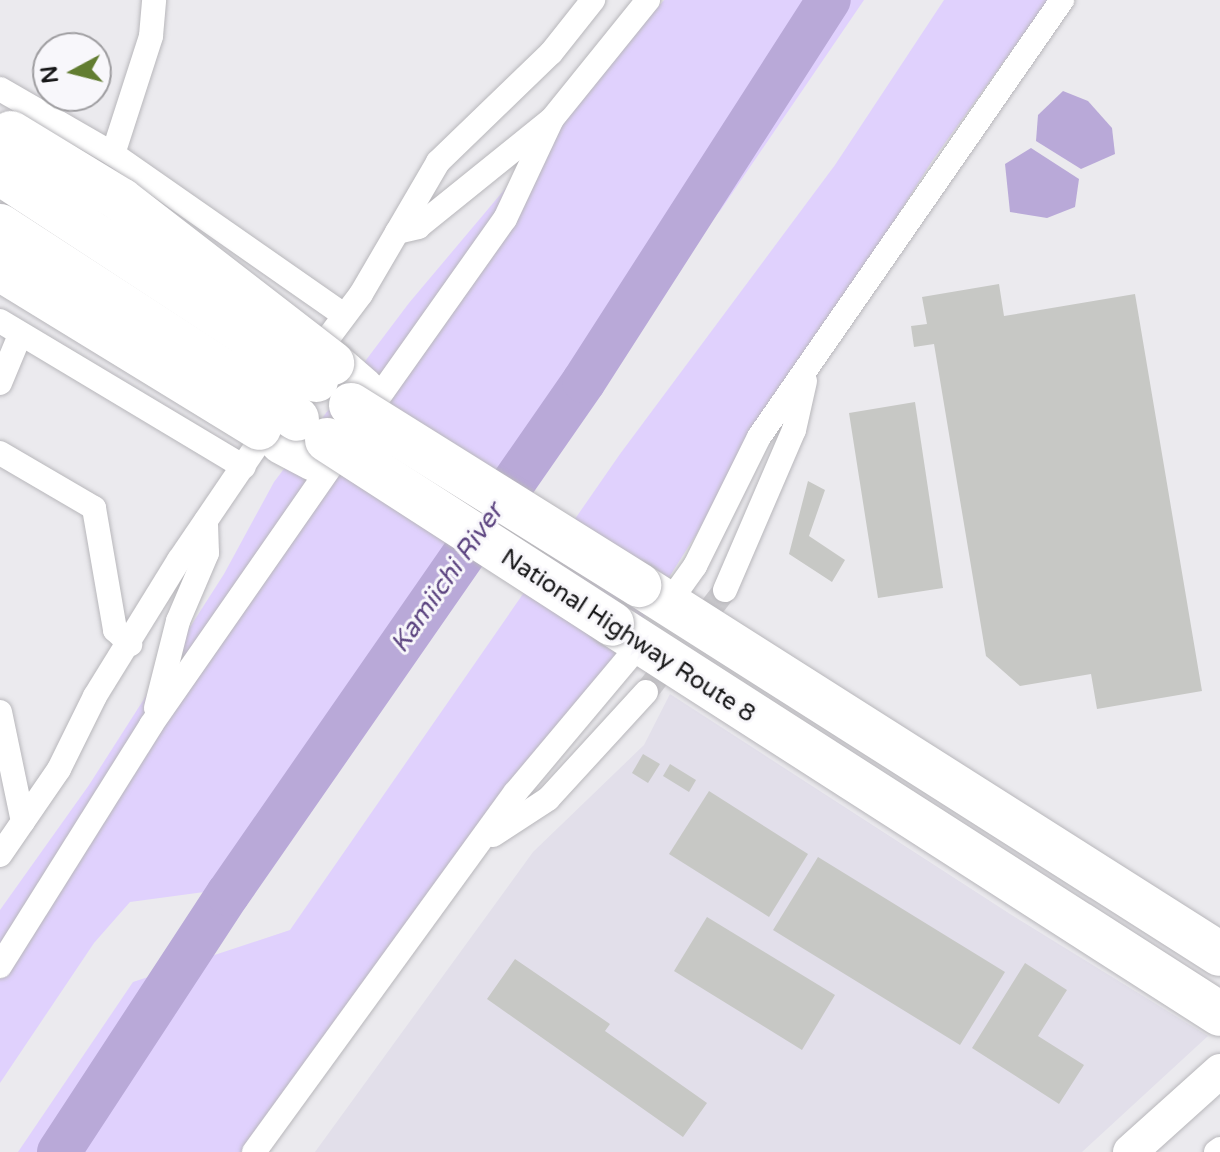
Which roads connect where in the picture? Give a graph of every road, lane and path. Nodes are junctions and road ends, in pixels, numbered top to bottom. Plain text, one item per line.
1 (154, 0) edge
2 (593, 0) edge
3 (648, 0) edge
4 (1062, 0) edge
5 (0, 89) edge
6 (552, 119) junction
7 (4, 144) edge
8 (113, 154) junction
9 (0, 226) edge
10 (397, 232) junction
11 (0, 269) edge
12 (342, 314) junction
13 (10, 328) edge
14 (808, 367) junction
15 (0, 383) edge
16 (305, 440) junction
17 (0, 453) edge
18 (244, 467) junction
19 (206, 521) junction
20 (725, 590) tunnel mouth
21 (654, 593) junction
22 (626, 634) junction
23 (130, 644) junction
24 (646, 692) tunnel mouth
25 (0, 712) edge
26 (151, 725) junction
27 (23, 822) junction
28 (485, 841) junction
29 (0, 855) edge
30 (1220, 954) edge
31 (0, 966) edge
32 (1220, 1014) edge
33 (1220, 1071) edge
34 (254, 1152) edge
35 (1130, 1152) edge

1 - 8 street
2 - 10 street
3 - 6 street
4 - 14 street
5 - 8 street
6 - 10 street
6 - 26 street
7 - 21 highway, National Highway Route 8, bridge
8 - 12 street
9 - 16 highway, bridge
10 - 12 street
11 - 16 highway, bridge
12 - 18 street
13 - 15 street
13 - 18 street
14 - 20 street
14 - 21 street
16 - 22 highway, National Highway Route 8, bridge
17 - 23 street
18 - 19 street
19 - 23 street
19 - 26 street
21 - 30 highway, National Highway Route 8
22 - 28 street
22 - 32 highway, National Highway Route 8
23 - 27 street
24 - 28 street
25 - 27 street
26 - 31 street
27 - 29 street
28 - 34 street
33 - 35 street

